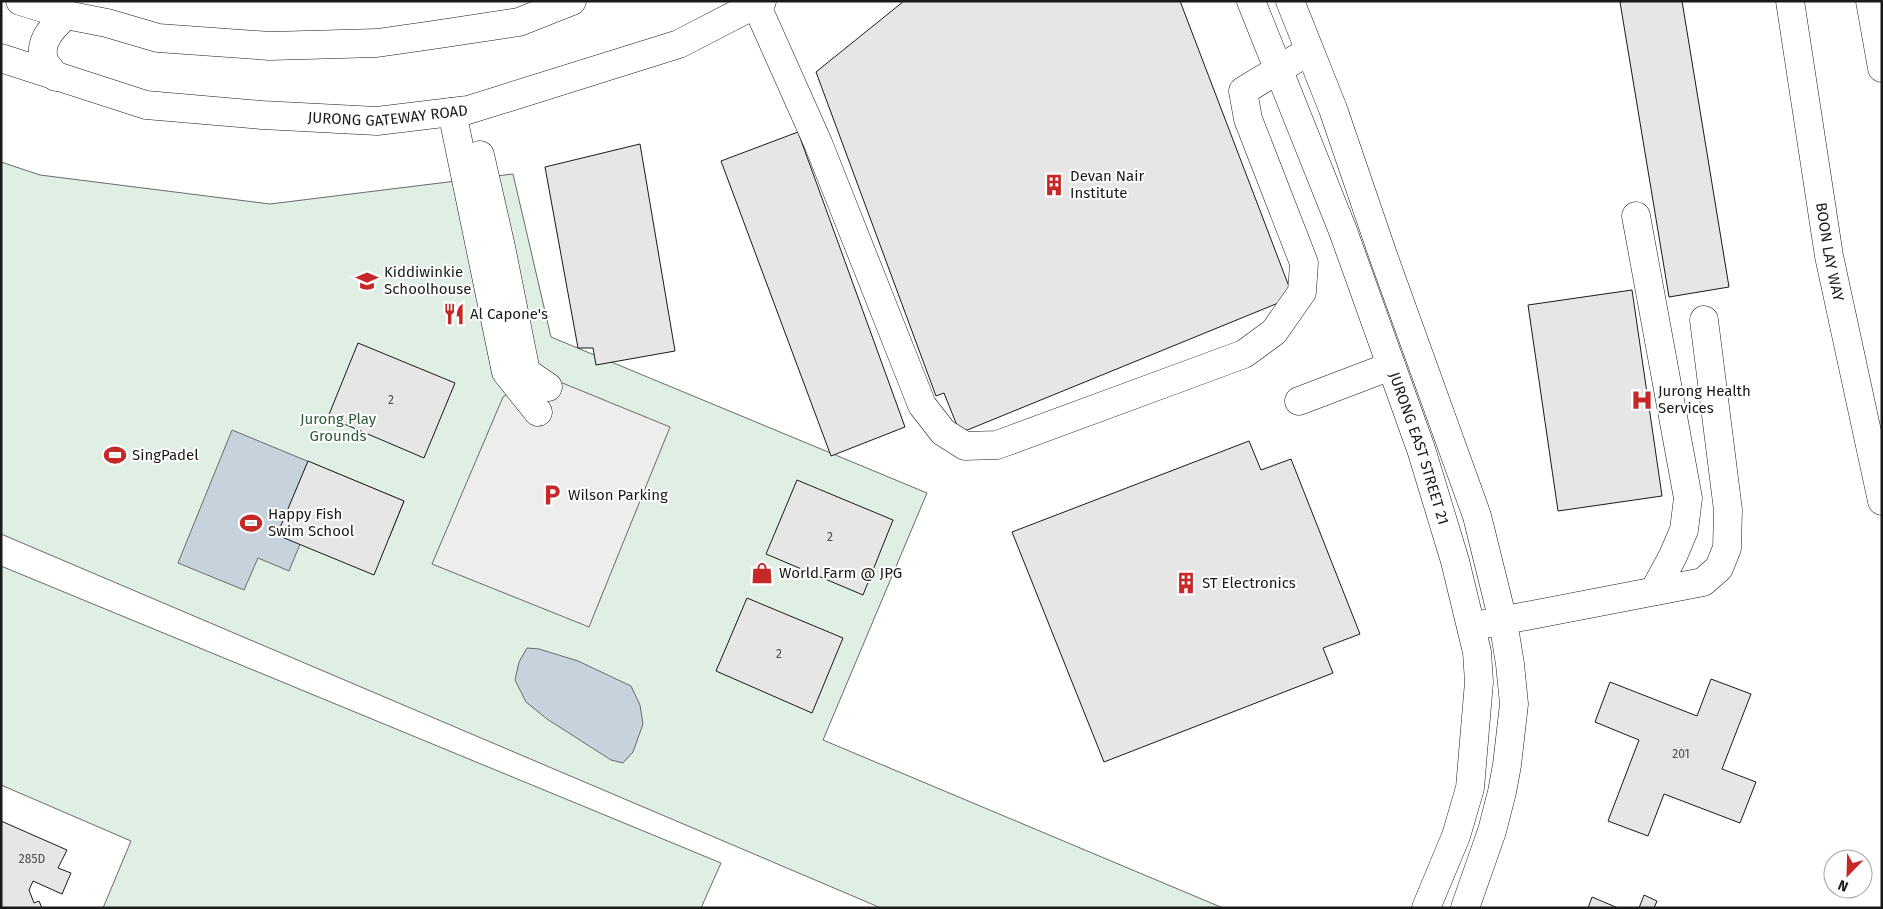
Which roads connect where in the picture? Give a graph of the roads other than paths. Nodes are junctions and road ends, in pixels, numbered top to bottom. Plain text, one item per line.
1 (20, 1) edge
2 (572, 1) edge
3 (1251, 1) edge
4 (1290, 1) edge
5 (1790, 1) edge
6 (1870, 1) edge
7 (759, 3) edge
8 (66, 15) junction
9 (1309, 51) junction
10 (1, 58) edge
11 (1279, 68) junction
12 (1882, 68) edge
13 (56, 77) junction
14 (1333, 109) junction
15 (460, 111) junction
16 (1302, 128) junction
17 (1636, 216) dead end
18 (1704, 320) dead end
19 (1391, 366) junction
20 (548, 386) dead end
21 (1299, 401) dead end
22 (538, 412) dead end
23 (1882, 501) edge
24 (1654, 591) junction
25 (1502, 621) junction
26 (1472, 627) junction
27 (1426, 908) edge
28 (1465, 908) edge

1 - 8 street
2 - 8 street
3 - 11 street, JURONG EAST STREET 21
4 - 9 street, JURONG EAST STREET 21
5 - 23 street, BOON LAY WAY
6 - 12 street
7 - 11 street
7 - 15 street, JURONG GATEWAY ROAD
8 - 13 street
9 - 11 street
9 - 14 street, JURONG EAST STREET 21
10 - 13 street, JURONG GATEWAY ROAD
11 - 16 street, JURONG EAST STREET 21
13 - 15 street, JURONG GATEWAY ROAD
14 - 16 street
14 - 25 street, JURONG EAST STREET 21
15 - 20 street
15 - 22 street
16 - 19 street, JURONG EAST STREET 21
17 - 24 street
18 - 24 street
19 - 21 street
19 - 26 street, JURONG EAST STREET 21
24 - 25 street
25 - 26 street
25 - 28 street, JURONG EAST STREET 21
26 - 27 street, JURONG EAST STREET 21

